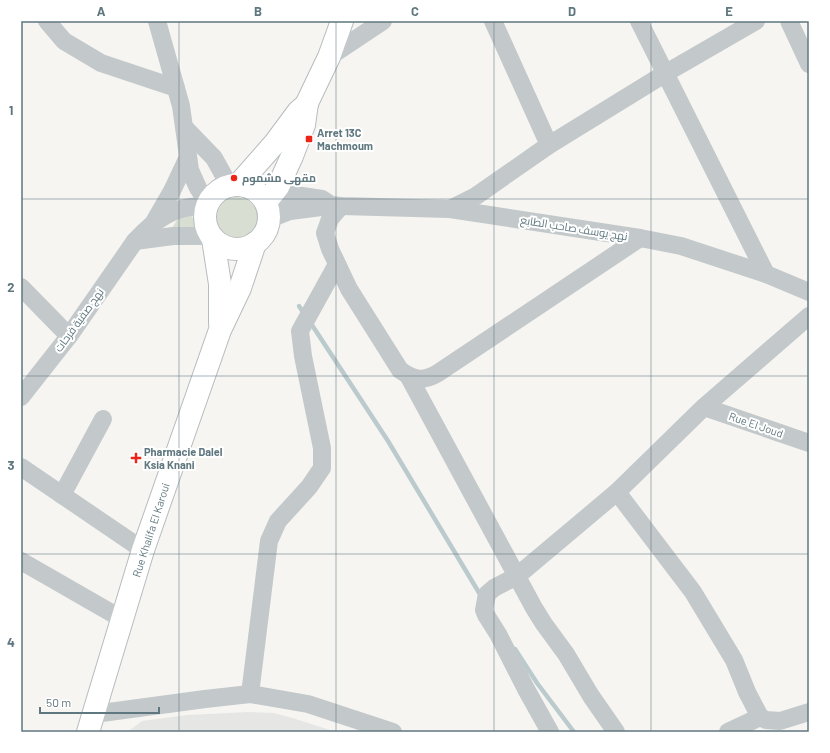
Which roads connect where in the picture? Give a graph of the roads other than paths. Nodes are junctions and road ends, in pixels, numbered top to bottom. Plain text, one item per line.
1 (47, 21) edge
2 (157, 21) edge
3 (342, 21) edge
4 (384, 21) edge
5 (493, 21) edge
6 (639, 21) edge
7 (756, 21) edge
8 (788, 21) edge
9 (329, 57) junction
10 (809, 64) edge
11 (666, 73) junction
12 (176, 88) junction
13 (307, 103) junction
14 (185, 128) junction
15 (549, 145) junction
16 (188, 157) junction
17 (234, 185) junction
18 (206, 205) junction
19 (336, 206) junction
20 (450, 209) junction
21 (268, 210) junction
22 (152, 224) junction
23 (212, 237) junction
24 (640, 238) junction
25 (135, 240) junction
26 (255, 243) junction
27 (337, 264) junction
28 (766, 274) junction
29 (21, 287) edge
30 (809, 292) edge
31 (809, 316) edge
32 (220, 330) junction
33 (68, 336) junction
34 (409, 377) junction
35 (21, 397) edge
36 (704, 407) junction
37 (103, 419) dead end
38 (809, 443) edge
39 (21, 467) edge
40 (617, 492) junction
41 (62, 495) junction
42 (143, 550) junction
43 (21, 561) edge
44 (517, 576) junction
45 (122, 619) junction
46 (250, 694) junction
47 (809, 712) edge
48 (760, 717) junction
49 (91, 723) edge
50 (393, 732) edge
51 (550, 732) edge
52 (616, 732) edge
53 (728, 732) edge

1 - 12 street
2 - 12 street
3 - 9 main road
4 - 9 street
5 - 15 street
6 - 11 street
7 - 11 street
8 - 10 street
9 - 13 main road
11 - 15 street
11 - 28 street
12 - 14 street
13 - 17 main road
13 - 21 main road
14 - 16 street
14 - 17 street
15 - 20 street
16 - 18 street
16 - 22 street
17 - 18 main road
17 - 21 main road
18 - 22 street, نهج صفية فرحات
18 - 23 main road
19 - 20 street, نهج يوسف صاحب الطابع
19 - 21 street, نهج يوسف صاحب الطابع
19 - 27 street
20 - 24 street, نهج يوسف صاحب الطابع
21 - 26 main road
22 - 25 street, نهج صفية فرحات
23 - 25 street
23 - 26 main road
23 - 32 main road, Rue Khalifa El Karoui
24 - 28 street, نهج يوسف صاحب الطابع
24 - 34 street
25 - 33 street, نهج صفية فرحات
26 - 32 main road, Rue Khalifa El Karoui
27 - 34 street
27 - 46 street
28 - 30 street, نهج يوسف صاحب الطابع
29 - 33 street
31 - 36 street
32 - 42 main road, Rue Khalifa El Karoui
33 - 35 street, نهج صفية فرحات
34 - 44 street
36 - 38 street, Rue El Joud
36 - 40 street
37 - 41 street
39 - 41 street
40 - 44 street
40 - 48 street
41 - 42 street
42 - 45 main road, Rue Khalifa El Karoui
43 - 45 street
44 - 51 street
44 - 52 street
45 - 49 main road, Rue Khalifa El Karoui
46 - 49 street
46 - 50 street
47 - 48 street
48 - 53 street

